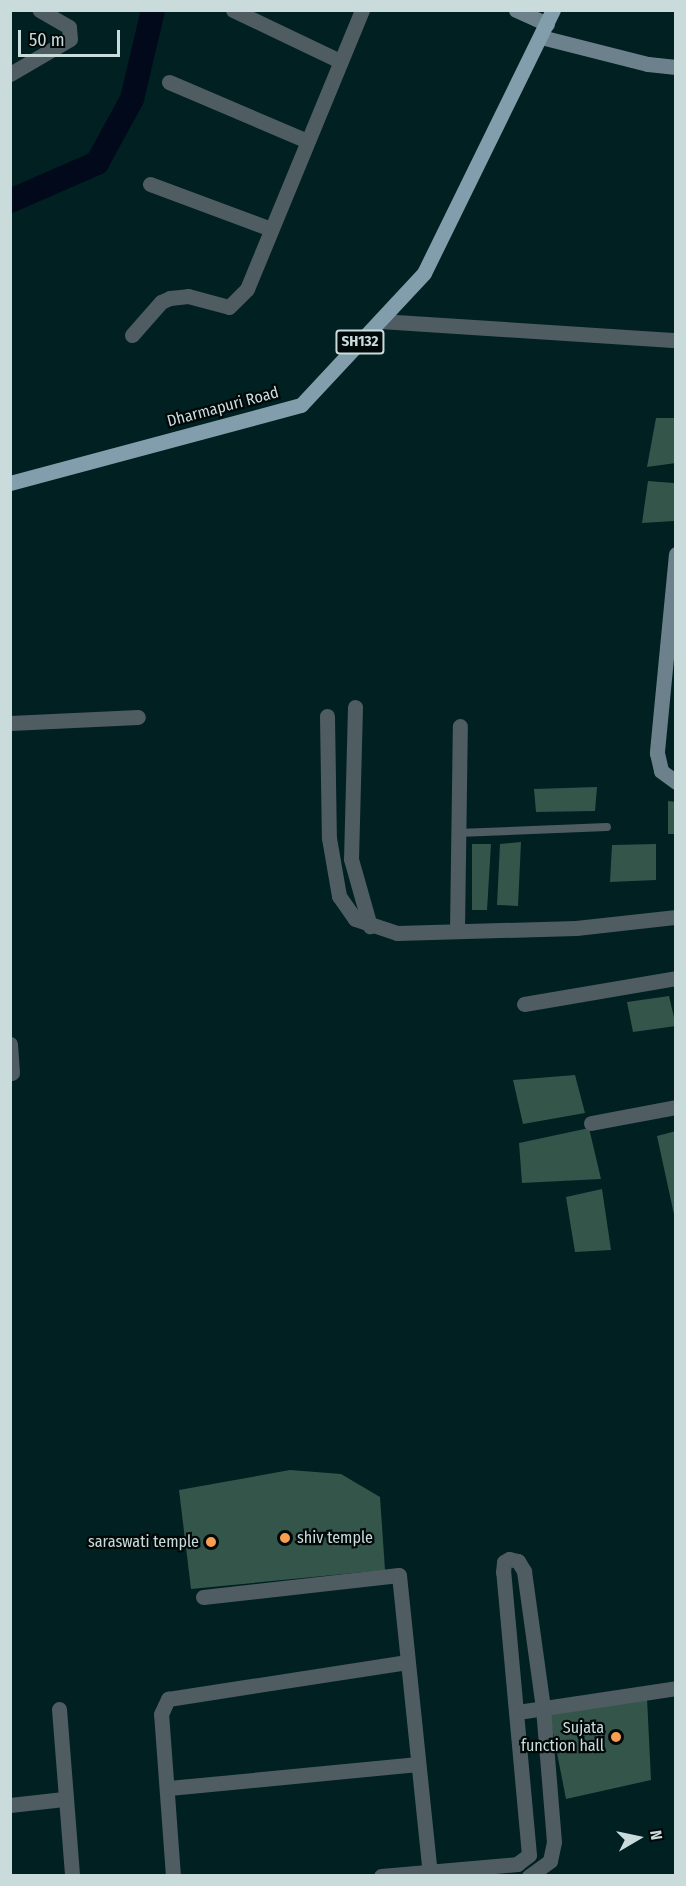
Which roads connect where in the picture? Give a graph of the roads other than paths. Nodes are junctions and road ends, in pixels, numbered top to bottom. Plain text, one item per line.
1 (40, 10) edge
2 (233, 10) edge
3 (362, 10) edge
4 (516, 10) edge
5 (547, 24) edge
6 (340, 61) junction
7 (675, 68) edge
8 (10, 74) edge
9 (169, 82) dead end
10 (307, 141) junction
11 (150, 184) dead end
12 (271, 229) junction
13 (380, 321) junction
14 (132, 335) dead end
15 (675, 340) edge
16 (10, 483) edge
17 (675, 554) edge
18 (355, 707) dead end
19 (327, 716) dead end
20 (138, 717) dead end
21 (10, 723) edge
22 (460, 726) dead end
23 (675, 782) edge
24 (607, 826) dead end
25 (459, 833) junction
26 (675, 917) edge
27 (369, 926) junction
28 (457, 930) junction
29 (675, 978) edge
30 (524, 1004) dead end
31 (10, 1044) edge
32 (12, 1073) dead end
33 (675, 1107) edge
34 (591, 1123) dead end
35 (203, 1597) dead end
36 (407, 1662) junction
37 (675, 1688) edge
38 (543, 1708) junction
39 (59, 1709) dead end
40 (518, 1712) junction
41 (418, 1764) junction
42 (169, 1788) junction
43 (64, 1799) junction
44 (10, 1805) edge
45 (430, 1873) edge
46 (72, 1875) edge
47 (173, 1875) edge
48 (381, 1875) edge
49 (530, 1875) edge

1 - 8 street
2 - 6 street
3 - 6 street
4 - 5 street
5 - 7 street
5 - 13 main road, Dharmapuri Road / SH132
6 - 10 street
9 - 10 street
10 - 12 street
11 - 12 street
12 - 14 street
13 - 15 street
13 - 16 main road, Dharmapuri Road / SH132
17 - 23 street
18 - 27 street
19 - 27 street
20 - 21 street
22 - 25 street
24 - 25 lane
25 - 28 street
26 - 28 street
27 - 28 street
29 - 30 street
31 - 32 street
33 - 34 street
35 - 36 street
36 - 41 street
36 - 42 street
37 - 38 street
38 - 40 street
38 - 40 street
38 - 49 street
39 - 43 street
40 - 45 street
41 - 42 street
41 - 45 street
42 - 47 street
43 - 44 street
43 - 46 street
45 - 48 street

